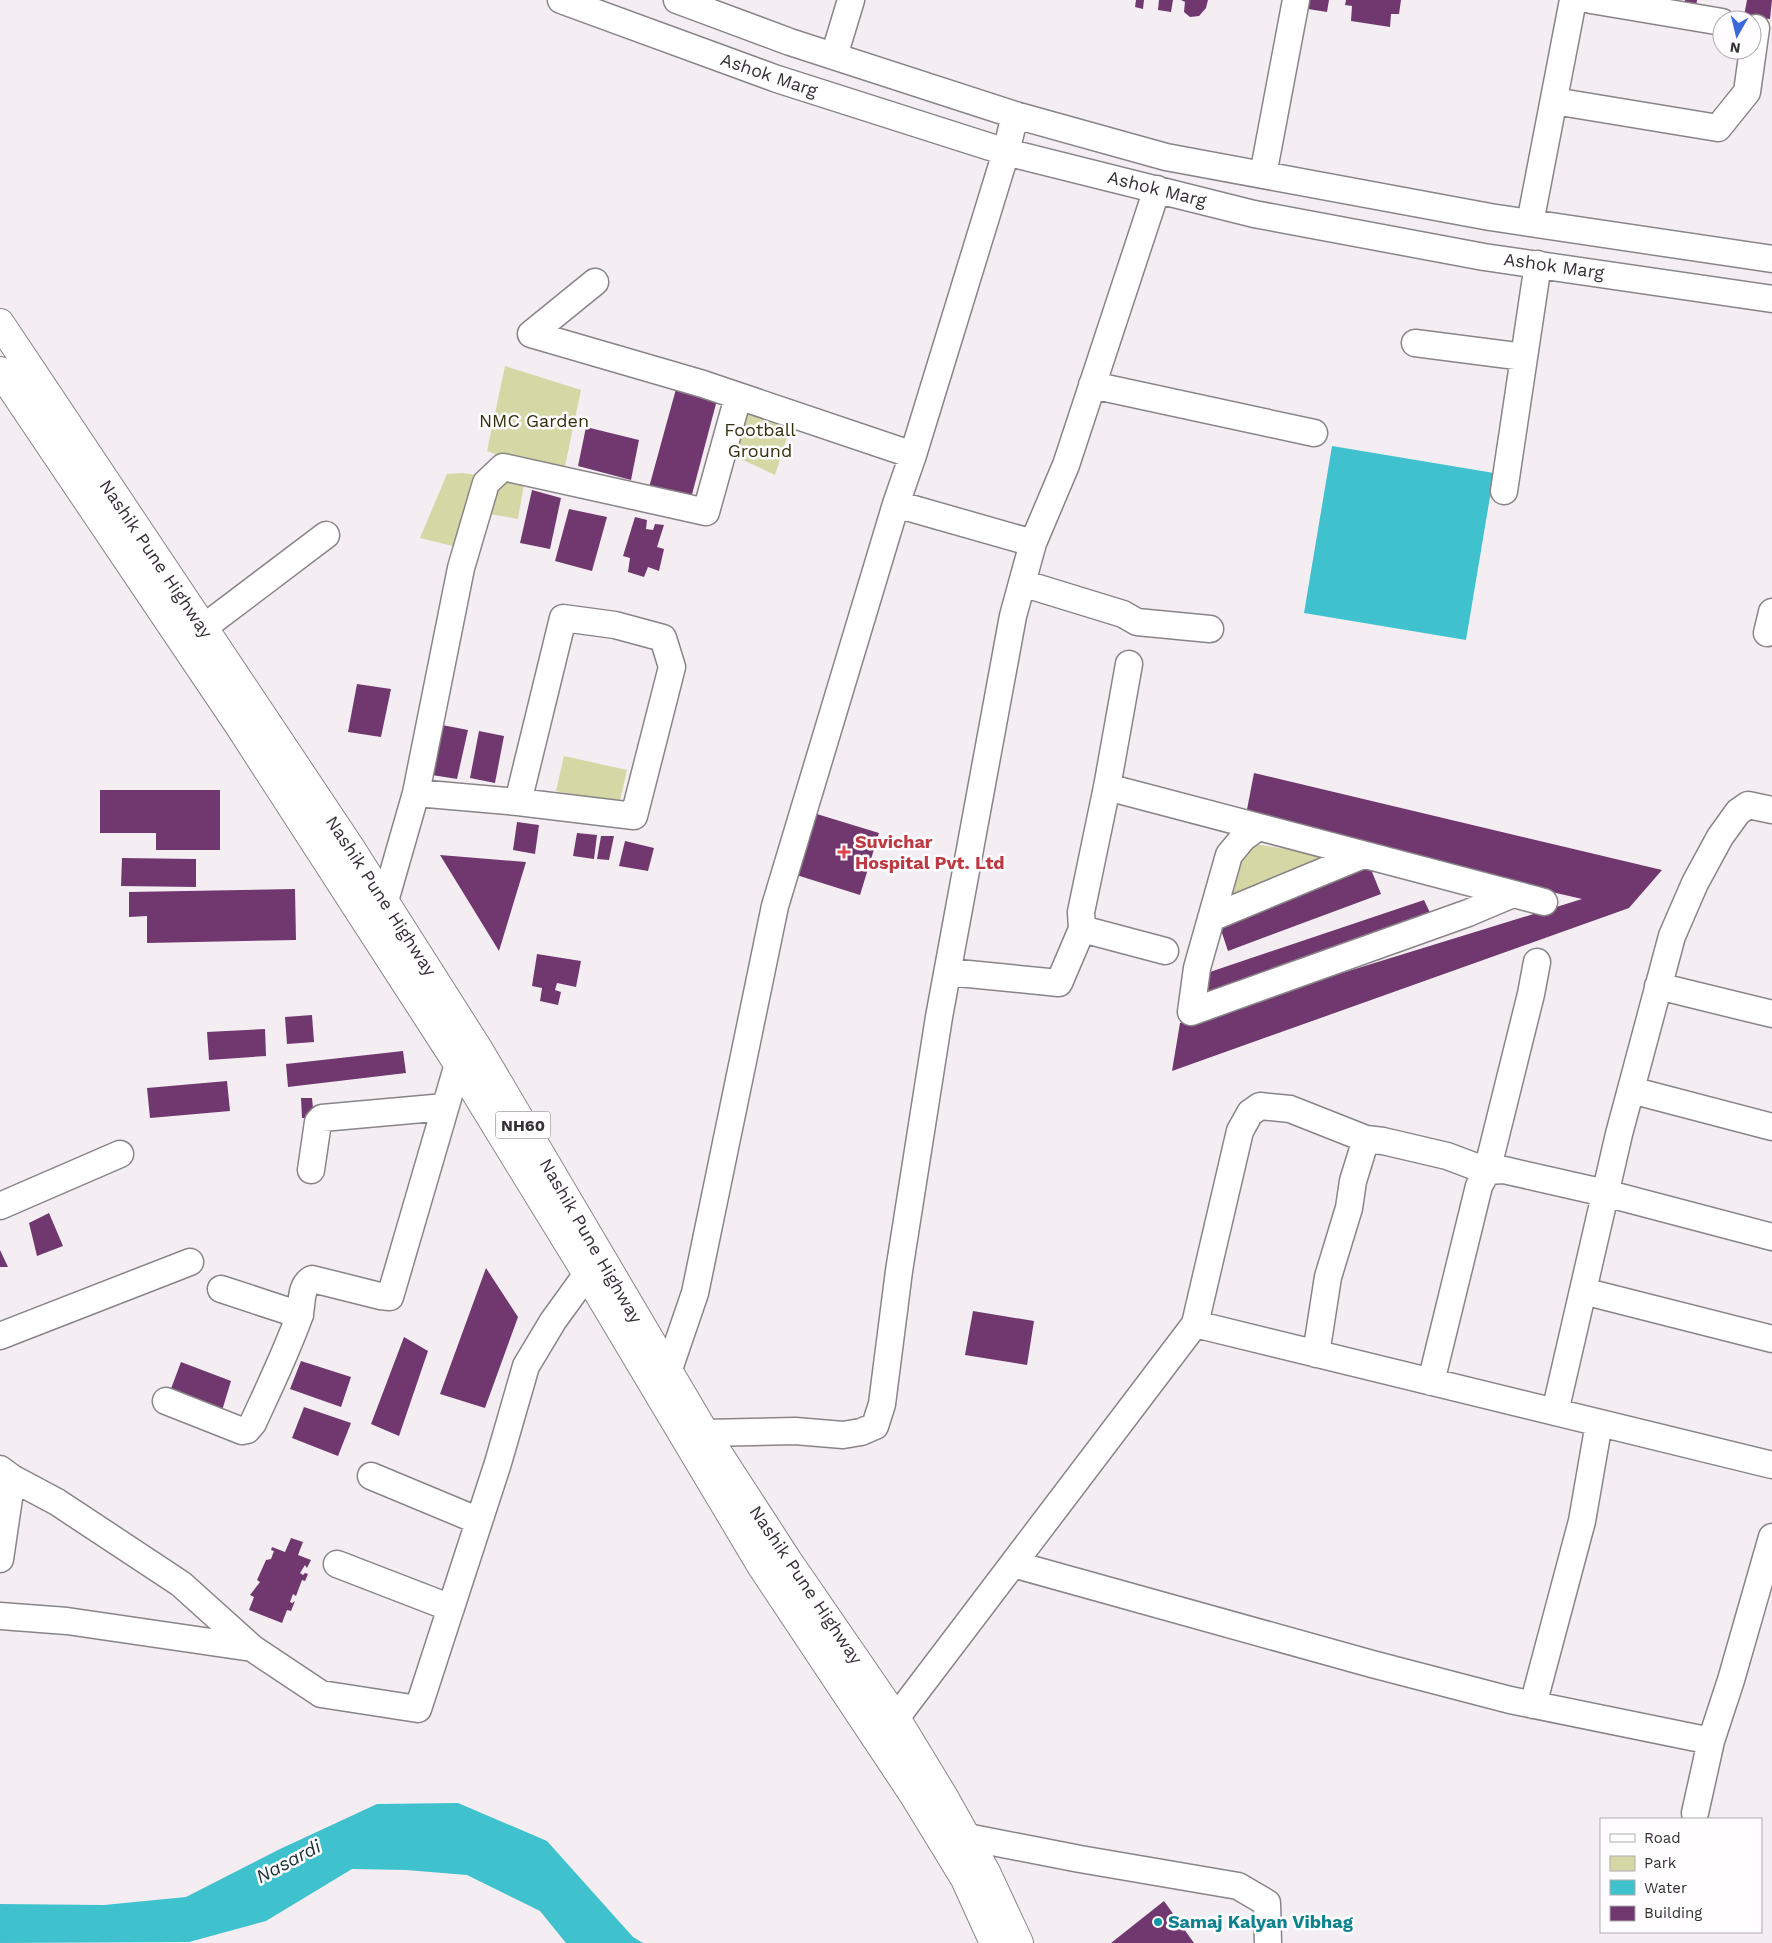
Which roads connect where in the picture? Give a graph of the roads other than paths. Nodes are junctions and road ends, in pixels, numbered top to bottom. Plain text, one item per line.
1 (561, 0) edge
2 (677, 0) edge
3 (851, 0) edge
4 (1296, 0) edge
5 (1573, 0) edge
6 (1591, 0) edge
7 (706, 5) edge
8 (1712, 20) edge
9 (834, 56) junction
10 (1754, 60) edge
11 (1554, 101) junction
12 (1016, 115) junction
13 (1006, 152) junction
14 (1263, 175) junction
15 (1157, 189) junction
16 (1530, 223) junction
17 (1772, 259) edge
18 (1538, 264) junction
19 (595, 282) dead end
20 (1772, 299) edge
21 (0, 324) edge
22 (1416, 343) dead end
23 (1524, 357) junction
24 (0, 371) edge
25 (1092, 385) junction
26 (738, 397) junction
27 (1314, 433) dead end
28 (913, 455) junction
29 (1504, 492) dead end
30 (896, 504) junction
31 (326, 535) dead end
32 (1033, 543) junction
33 (1022, 583) junction
34 (203, 628) junction
35 (1210, 629) dead end
36 (1129, 664) dead end
37 (1107, 787) junction
38 (416, 793) junction
39 (518, 802) junction
40 (1772, 810) edge
41 (1258, 827) junction
42 (1363, 855) junction
43 (1513, 894) junction
44 (385, 901) junction
45 (1544, 902) dead end
46 (1211, 918) junction
47 (1082, 929) junction
48 (1165, 951) dead end
49 (1537, 962) dead end
50 (948, 972) junction
51 (1658, 986) junction
52 (1772, 1014) edge
53 (458, 1064) junction
54 (1631, 1090) junction
55 (445, 1107) junction
56 (1772, 1127) edge
57 (1366, 1139) junction
58 (120, 1154) dead end
59 (311, 1170) dead end
60 (1487, 1171) junction
61 (1605, 1193) junction
62 (0, 1206) edge
63 (1772, 1237) edge
64 (190, 1262) dead end
65 (587, 1274) junction
66 (221, 1289) dead end
67 (1583, 1292) junction
68 (300, 1315) junction
69 (1195, 1324) junction
70 (0, 1336) edge
71 (1772, 1339) edge
72 (1316, 1354) junction
73 (668, 1372) junction
74 (1432, 1382) junction
75 (166, 1401) dead end
76 (1555, 1412) junction
77 (1599, 1423) junction
78 (696, 1438) junction
79 (1772, 1466) edge
80 (6, 1473) edge
81 (371, 1476) dead end
82 (479, 1521) junction
83 (1772, 1537) edge
84 (0, 1558) edge
85 (338, 1564) dead end
86 (1013, 1564) junction
87 (451, 1608) junction
88 (0, 1616) edge
89 (252, 1648) junction
90 (1533, 1705) junction
91 (896, 1718) junction
92 (874, 1736) junction
93 (1711, 1741) junction
94 (1695, 1813) dead end
95 (966, 1837) junction
96 (994, 1943) edge
97 (1019, 1943) edge
98 (1268, 1943) edge

1 - 13 street, Ashok Marg
2 - 7 street, Ashok Marg
3 - 9 street
4 - 14 street
5 - 11 street
6 - 8 street
7 - 9 street, Ashok Marg
9 - 12 street, Ashok Marg
10 - 11 street
11 - 16 street
12 - 13 street
12 - 14 street, Ashok Marg
13 - 15 street, Ashok Marg
13 - 28 street
14 - 16 street, Ashok Marg
15 - 18 street, Ashok Marg
15 - 25 street
16 - 17 street, Ashok Marg
18 - 20 street, Ashok Marg
18 - 23 street
19 - 26 street
21 - 34 highway, Nashik Pune Highway / NH60
22 - 23 street
23 - 29 street
24 - 53 highway, Nashik Pune Highway / NH60
25 - 27 street
25 - 32 street
26 - 28 street
26 - 38 street
28 - 30 street
30 - 32 street
30 - 73 street
31 - 34 street
32 - 33 street
33 - 35 street
33 - 50 street
34 - 44 highway, Nashik Pune Highway / NH60
36 - 37 street
37 - 41 street
37 - 47 street
38 - 39 street
38 - 44 street
39 - 39 street
40 - 51 street
41 - 42 street
41 - 46 street
42 - 43 street
42 - 46 street
43 - 45 street
43 - 46 street
44 - 73 highway, Nashik Pune Highway / NH60
47 - 48 street
47 - 50 street
49 - 60 street
50 - 78 street
51 - 52 street
51 - 54 street
53 - 55 street
53 - 65 highway, Nashik Pune Highway / NH60
54 - 56 street
54 - 61 street
55 - 59 street
55 - 68 street
57 - 60 street
57 - 69 street
57 - 72 street
58 - 62 street
60 - 61 street
60 - 74 street
61 - 63 street
61 - 67 street
64 - 70 street
65 - 78 highway, Nashik Pune Highway / NH60
65 - 82 street
66 - 68 street
67 - 71 street
67 - 76 street
68 - 75 street
69 - 72 street
69 - 86 street
72 - 74 street
73 - 78 highway, Nashik Pune Highway / NH60
74 - 76 street
76 - 77 street
77 - 79 street
77 - 90 street
78 - 91 highway, Nashik Pune Highway / NH60
78 - 92 highway, Nashik Pune Highway / NH60
80 - 84 street
80 - 89 street
81 - 82 street
82 - 87 street
83 - 93 street
85 - 87 street
86 - 90 street
86 - 91 street
87 - 89 street
88 - 89 street
90 - 93 street
91 - 92 street
91 - 95 highway, Nashik Pune Highway / NH60
92 - 96 highway, Nashik Pune Highway / NH60
93 - 94 street
95 - 97 highway, Nashik Pune Highway / NH60
95 - 98 street

